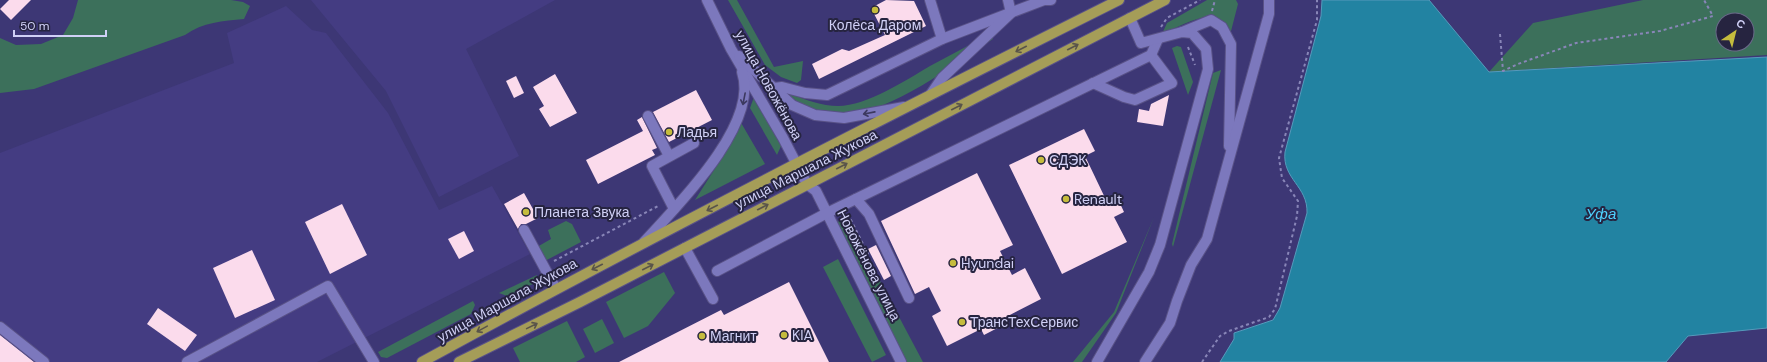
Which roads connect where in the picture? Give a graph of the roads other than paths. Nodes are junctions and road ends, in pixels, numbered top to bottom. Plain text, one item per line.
1 (707, 0) edge
2 (930, 0) edge
3 (1008, 0) edge
4 (1051, 0) edge
5 (1119, 0) edge
6 (1165, 0) edge
7 (1269, 0) edge
8 (1011, 13) junction
9 (1130, 18) junction
10 (1182, 32) junction
11 (942, 39) junction
12 (1158, 39) junction
13 (731, 49) junction
14 (1151, 55) junction
15 (1093, 83) junction
16 (774, 88) junction
17 (931, 94) junction
18 (907, 106) junction
19 (648, 116) dead end
20 (694, 143) dead end
21 (669, 156) junction
22 (1229, 162) junction
23 (796, 163) junction
24 (807, 184) junction
25 (856, 199) junction
26 (672, 205) junction
27 (827, 213) junction
28 (524, 230) dead end
29 (642, 244) junction
30 (685, 248) junction
31 (717, 271) dead end
32 (556, 289) junction
33 (909, 298) dead end
34 (713, 299) dead end
35 (0, 327) edge
36 (44, 362) edge
37 (187, 362) edge
38 (374, 362) edge
39 (422, 362) edge
40 (459, 362) edge
41 (901, 362) edge
42 (1097, 362) edge
43 (1145, 362) edge

1 - 13 street, улица Новожёнова
2 - 11 street
3 - 8 street
4 - 8 street
5 -> 17 main road, улица Маршала Жукова
6 - 9 main road, улица Маршала Жукова
7 - 22 street
8 - 11 street
8 - 17 street
9 - 12 street
24 -> 9 main road, улица Маршала Жукова
10 - 12 street
10 - 22 street
10 - 42 street
11 - 16 street
12 - 14 street
13 - 16 street
13 - 23 street, улица Новожёнова
13 -> 26 street
14 - 15 street
14 - 15 street
15 - 25 street
18 -> 16 street
17 - 18 main road, улица Маршала Жукова
18 - 23 main road, улица Маршала Жукова
19 - 21 street
20 - 21 street
21 - 26 street
22 - 43 street
23 - 24 street, улица Новожёнова
23 -> 29 main road, улица Маршала Жукова
24 - 27 street, Новожёнова улица
30 -> 24 main road, улица Маршала Жукова
25 - 27 street
25 - 33 street
26 - 29 street
27 - 31 street
27 - 41 street, Новожёнова улица
28 - 32 street
29 -> 32 main road, улица Маршала Жукова
30 - 34 street
40 -> 30 main road, улица Маршала Жукова
32 -> 39 main road, улица Маршала Жукова
35 - 36 street
37 - 38 street

